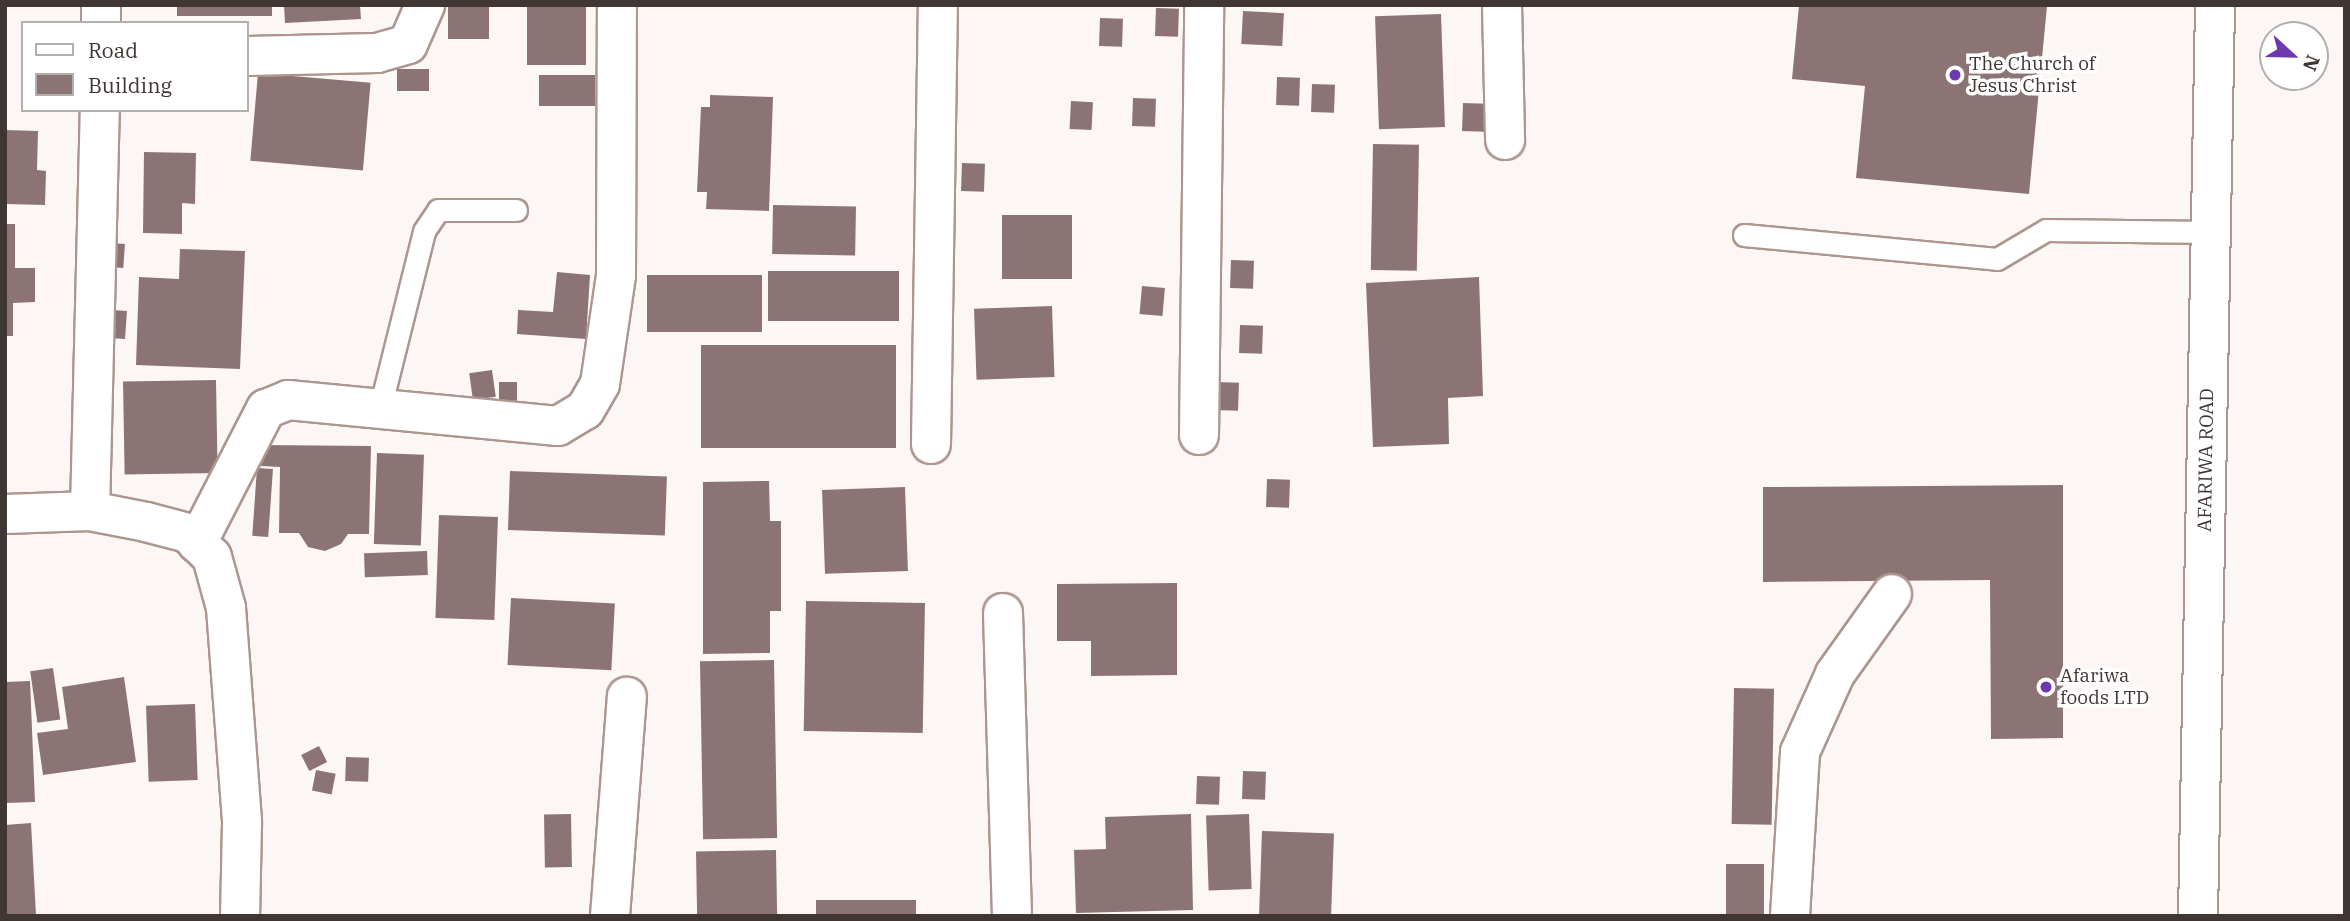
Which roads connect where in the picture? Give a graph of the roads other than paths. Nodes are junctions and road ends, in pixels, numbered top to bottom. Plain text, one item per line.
1 (425, 5) edge
2 (617, 5) edge
3 (938, 5) edge
4 (1204, 5) edge
5 (1502, 5) edge
6 (2215, 5) edge
7 (248, 56) edge
8 (100, 112) edge
9 (1506, 140) dead end
10 (516, 210) dead end
11 (2211, 232) junction
12 (1745, 235) dead end
13 (380, 408) junction
14 (1199, 435) dead end
15 (931, 444) dead end
16 (90, 511) junction
17 (5, 514) edge
18 (197, 543) junction
19 (1892, 594) dead end
20 (1003, 613) dead end
21 (628, 697) dead end
22 (240, 916) edge
23 (610, 916) edge
24 (1013, 916) edge
25 (1790, 916) edge
26 (2198, 916) edge

1 - 7 street
2 - 13 street
3 - 15 street
4 - 14 street
5 - 9 street
6 - 11 street, AFARIWA ROAD
8 - 16 street
10 - 13 lane
11 - 12 lane
11 - 26 street, AFARIWA ROAD
13 - 18 street
16 - 17 street
16 - 18 street
18 - 22 street
19 - 25 street
20 - 24 street
21 - 23 street

